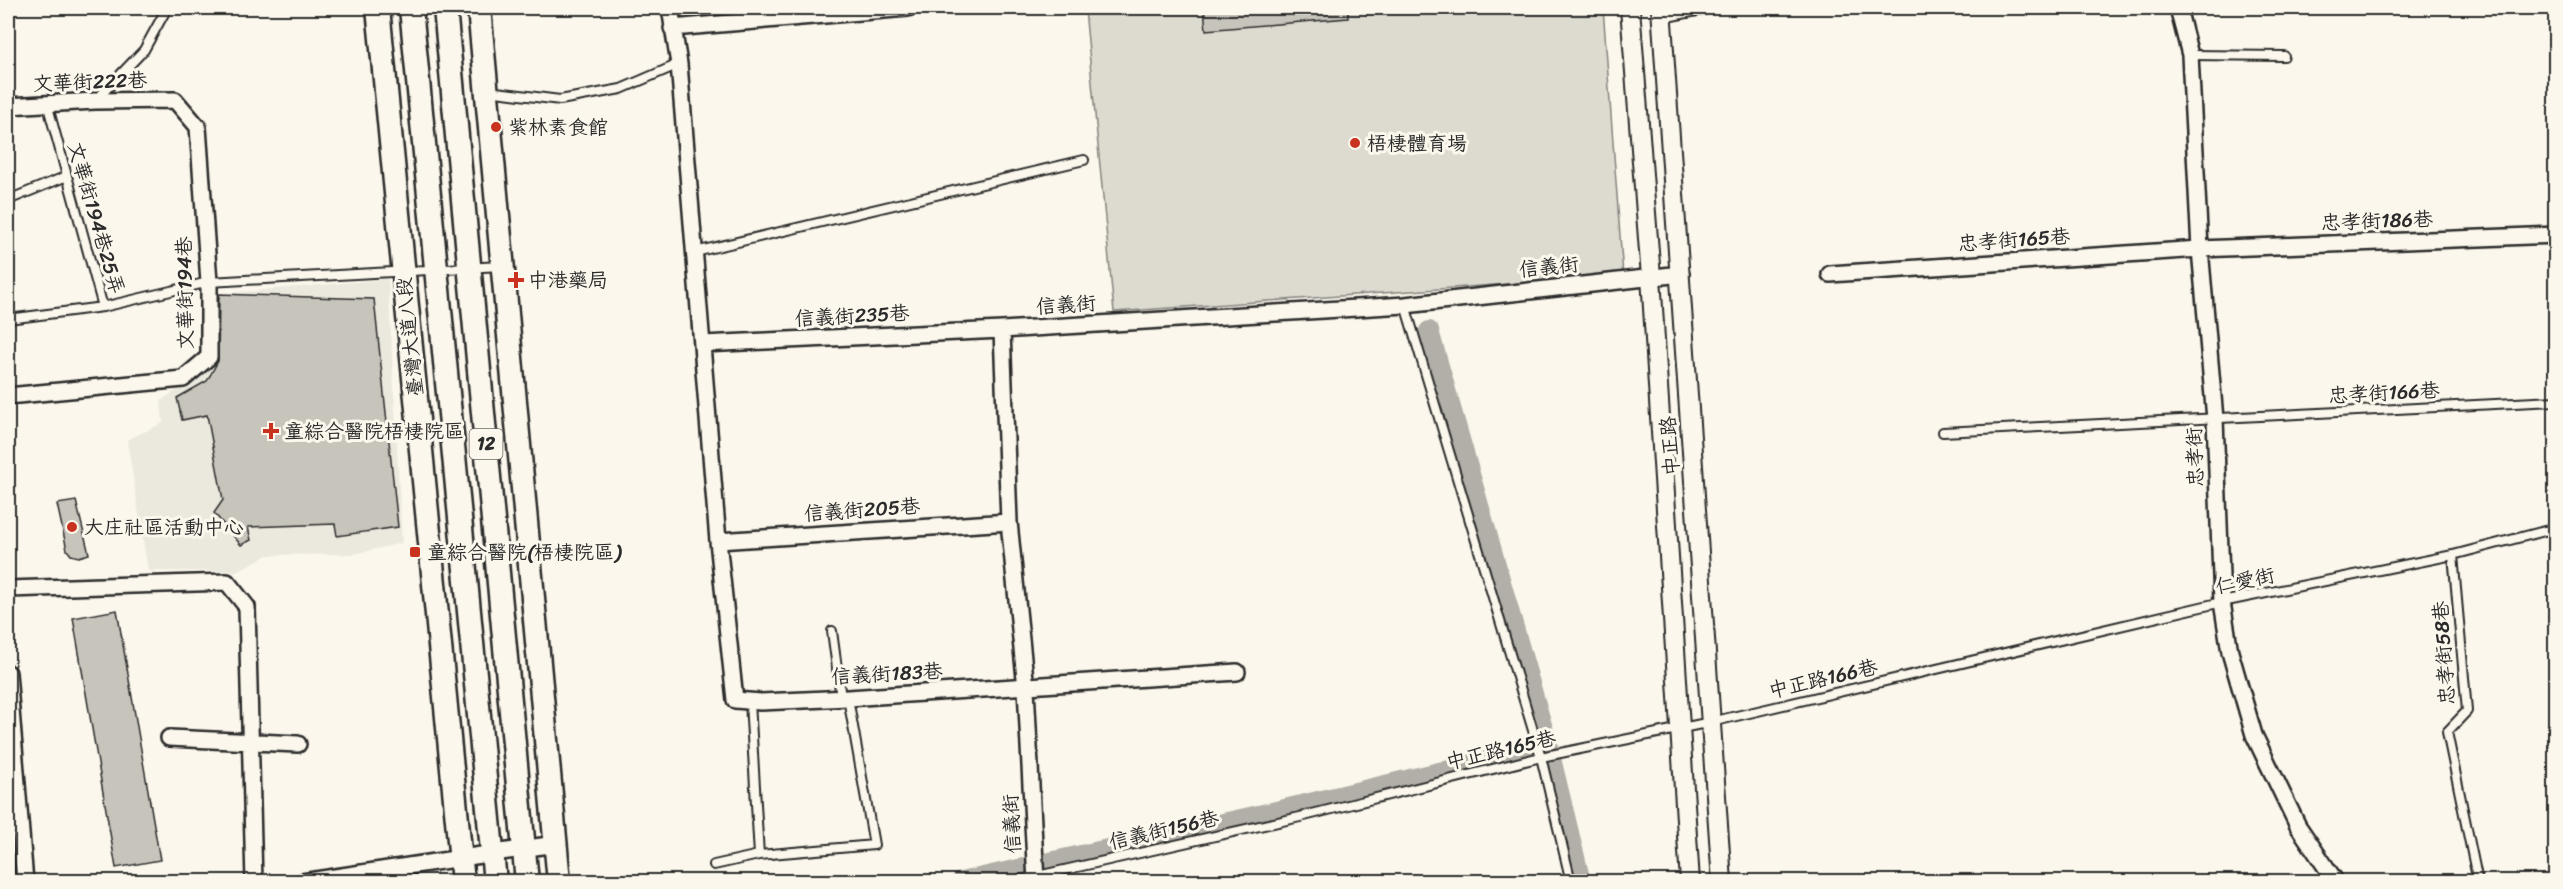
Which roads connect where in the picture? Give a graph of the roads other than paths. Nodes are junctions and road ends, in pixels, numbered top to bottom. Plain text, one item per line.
1 (167, 8) edge
2 (378, 8) edge
3 (411, 8) edge
4 (445, 8) edge
5 (479, 8) edge
6 (670, 8) edge
7 (908, 8) edge
8 (1630, 8) edge
9 (1712, 8) edge
10 (2178, 8) edge
11 (1661, 13) edge
12 (672, 28) junction
13 (2190, 55) junction
14 (2284, 56) dead end
15 (678, 64) junction
16 (486, 91) junction
17 (175, 100) joint
18 (95, 101) junction
19 (47, 103) junction
20 (8, 106) edge
21 (1084, 160) dead end
22 (67, 177) junction
23 (8, 200) edge
24 (2556, 235) edge
25 (2200, 249) junction
26 (695, 252) junction
27 (503, 266) junction
28 (469, 267) junction
29 (436, 268) junction
30 (403, 270) junction
31 (1681, 274) junction
32 (1830, 274) dead end
33 (1651, 277) junction
34 (209, 282) junction
35 (1405, 305) junction
36 (103, 307) junction
37 (8, 319) edge
38 (1002, 330) junction
39 (703, 344) junction
40 (8, 396) edge
41 (2556, 401) edge
42 (2215, 419) junction
43 (1943, 432) dead end
44 (1009, 522) junction
45 (2556, 528) edge
46 (718, 541) junction
47 (2453, 555) junction
48 (8, 589) edge
49 (2222, 603) junction
50 (832, 631) dead end
51 (1942, 669) joint
52 (1237, 672) dead end
53 (8, 673) edge
54 (1026, 688) junction
55 (844, 698) junction
56 (750, 702) junction
57 (1711, 722) junction
58 (1681, 728) junction
59 (169, 738) dead end
60 (251, 743) junction
61 (298, 744) dead end
62 (1541, 757) junction
63 (1300, 816) joint
64 (555, 843) junction
65 (524, 848) junction
66 (492, 852) junction
67 (759, 855) junction
68 (460, 856) junction
69 (714, 865) dead end
70 (1036, 879) edge
71 (25, 882) edge
72 (255, 882) edge
73 (302, 882) edge
74 (463, 882) edge
75 (495, 882) edge
76 (527, 882) edge
77 (559, 882) edge
78 (1011, 882) edge
79 (1571, 882) edge
80 (1690, 882) edge
81 (1722, 882) edge
82 (2336, 882) edge
83 (2478, 882) edge

1 - 18 lane
2 - 30 main road, 臺灣大道八段
3 - 29 main road, 臺灣大道八段 / 12
4 - 28 main road, 12
5 - 16 main road, 12
6 - 12 street
7 - 12 street
8 - 33 street, 中正路
9 - 11 lane
10 - 13 street, 忠孝街
11 - 31 street, 中正路
12 - 15 street
13 - 14 lane
13 - 25 street, 忠孝街
15 - 16 lane
15 - 26 street
16 - 27 main road, 12
17 - 18 street, 文華街222巷
17 - 34 street, 文華街194巷
18 - 19 street, 文華街222巷
19 - 20 street, 文華街222巷
19 - 22 lane, 文華街194巷25弄
21 - 26 lane
22 - 23 lane
22 - 36 lane, 文華街194巷25弄
24 - 25 street, 忠孝街186巷
25 - 32 street, 忠孝街165巷
25 - 42 street, 忠孝街
26 - 39 street
27 - 28 lane, 文華街194巷25弄
27 - 64 main road, 12
28 - 29 lane, 文華街194巷25弄
28 - 65 main road, 12
29 - 30 lane, 文華街194巷25弄
29 - 66 main road, 臺灣大道八段 / 12
30 - 34 lane, 文華街194巷25弄
30 - 68 main road, 臺灣大道八段
31 - 33 street, 信義街
31 - 57 street, 中正路
33 - 35 street, 信義街
33 - 58 street, 中正路
34 - 36 lane, 文華街194巷25弄
34 - 40 street, 文華街194巷
35 - 38 street, 信義街
35 - 62 lane
36 - 37 lane
38 - 39 street, 信義街235巷
38 - 44 street, 信義街
39 - 46 street
41 - 42 lane, 忠孝街166巷
42 - 43 lane, 忠孝街166巷
42 - 49 street, 忠孝街
44 - 46 street, 信義街205巷
44 - 54 street, 信義街
45 - 47 lane, 仁愛街
46 - 56 street
47 - 49 lane, 仁愛街
47 - 83 lane, 忠孝街58巷
48 - 60 street
49 - 51 lane, 仁愛街
49 - 82 street, 忠孝街
50 - 55 lane
51 - 57 lane, 中正路166巷
52 - 54 street, 信義街183巷
53 - 71 street
54 - 55 street, 信義街183巷
54 - 70 street, 信義街
55 - 56 street, 信義街183巷
55 - 67 lane
56 - 67 lane
57 - 58 lane, 中正路165巷
57 - 81 street, 中正路
58 - 62 lane, 中正路165巷
58 - 80 street, 中正路
59 - 60 street
60 - 61 street
60 - 72 street
62 - 63 lane, 中正路165巷
62 - 79 lane
63 - 70 lane, 信義街156巷
64 - 65 street
64 - 77 main road, 12
65 - 66 street
65 - 76 main road, 12
66 - 68 street
66 - 75 main road, 臺灣大道八段 / 12
67 - 69 lane
68 - 73 street
68 - 74 main road, 臺灣大道八段
70 - 78 lane, 信義街156巷

